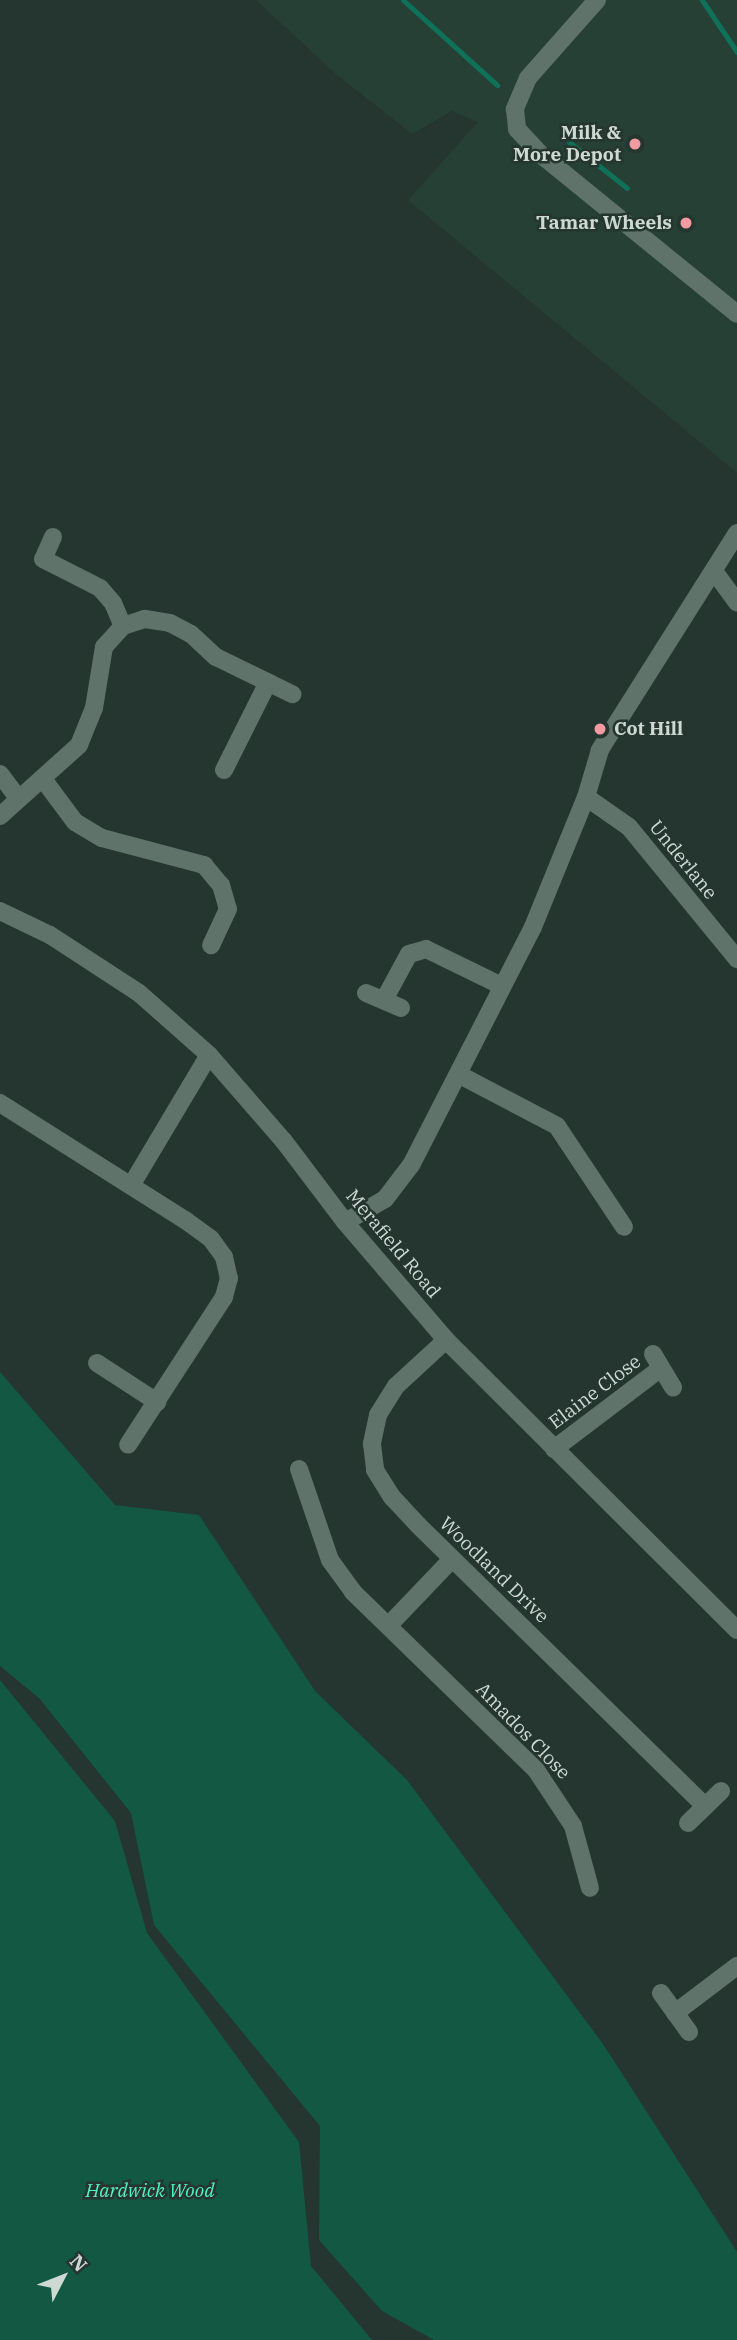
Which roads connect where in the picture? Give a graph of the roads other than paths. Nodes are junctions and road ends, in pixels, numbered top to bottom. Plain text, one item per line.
1 (597, 0) edge
2 (737, 314) edge
3 (737, 533) edge
4 (53, 537) dead end
5 (714, 570) junction
6 (737, 603) edge
7 (123, 626) junction
8 (268, 682) junction
9 (292, 694) dead end
10 (224, 770) dead end
11 (0, 774) edge
12 (43, 779) junction
13 (18, 797) junction
14 (586, 797) junction
15 (0, 816) edge
16 (0, 911) edge
17 (211, 945) dead end
18 (737, 959) edge
19 (502, 986) junction
20 (366, 993) dead end
21 (384, 1000) junction
22 (401, 1008) dead end
23 (209, 1055) junction
24 (458, 1074) junction
25 (0, 1103) edge
26 (132, 1184) junction
27 (345, 1222) junction
28 (624, 1227) dead end
29 (446, 1340) junction
30 (97, 1363) dead end
31 (673, 1387) dead end
32 (157, 1402) junction
33 (128, 1445) dead end
34 (554, 1449) junction
35 (299, 1469) dead end
36 (452, 1559) junction
37 (389, 1625) junction
38 (737, 1630) edge
39 (721, 1791) dead end
40 (704, 1805) junction
41 (688, 1824) dead end
42 (590, 1888) dead end
43 (737, 1966) edge
44 (661, 1993) dead end
45 (675, 2013) junction
46 (689, 2032) dead end

1 - 2 street
3 - 5 street
4 - 7 street
5 - 6 street
5 - 14 street
7 - 8 street
7 - 12 street
8 - 9 street
8 - 10 street
11 - 13 street
12 - 13 street
12 - 17 street
13 - 15 street
14 - 18 street, Underlane
14 - 19 street
16 - 23 street, Merafield Road
19 - 21 street
19 - 24 street
20 - 21 street
21 - 22 street
23 - 26 street
23 - 27 street, Merafield Road
24 - 27 street
24 - 28 street
25 - 26 street
26 - 32 street
27 - 29 street, Merafield Road
29 - 34 street, Merafield Road
29 - 36 street, Woodland Drive
30 - 32 street
31 - 34 street, Elaine Close
32 - 33 street
34 - 38 street, Merafield Road
35 - 37 street, Amados Close
36 - 37 street
36 - 40 street, Woodland Drive
37 - 42 street, Amados Close
39 - 40 street
40 - 41 street
43 - 45 street
44 - 45 street
45 - 46 street

